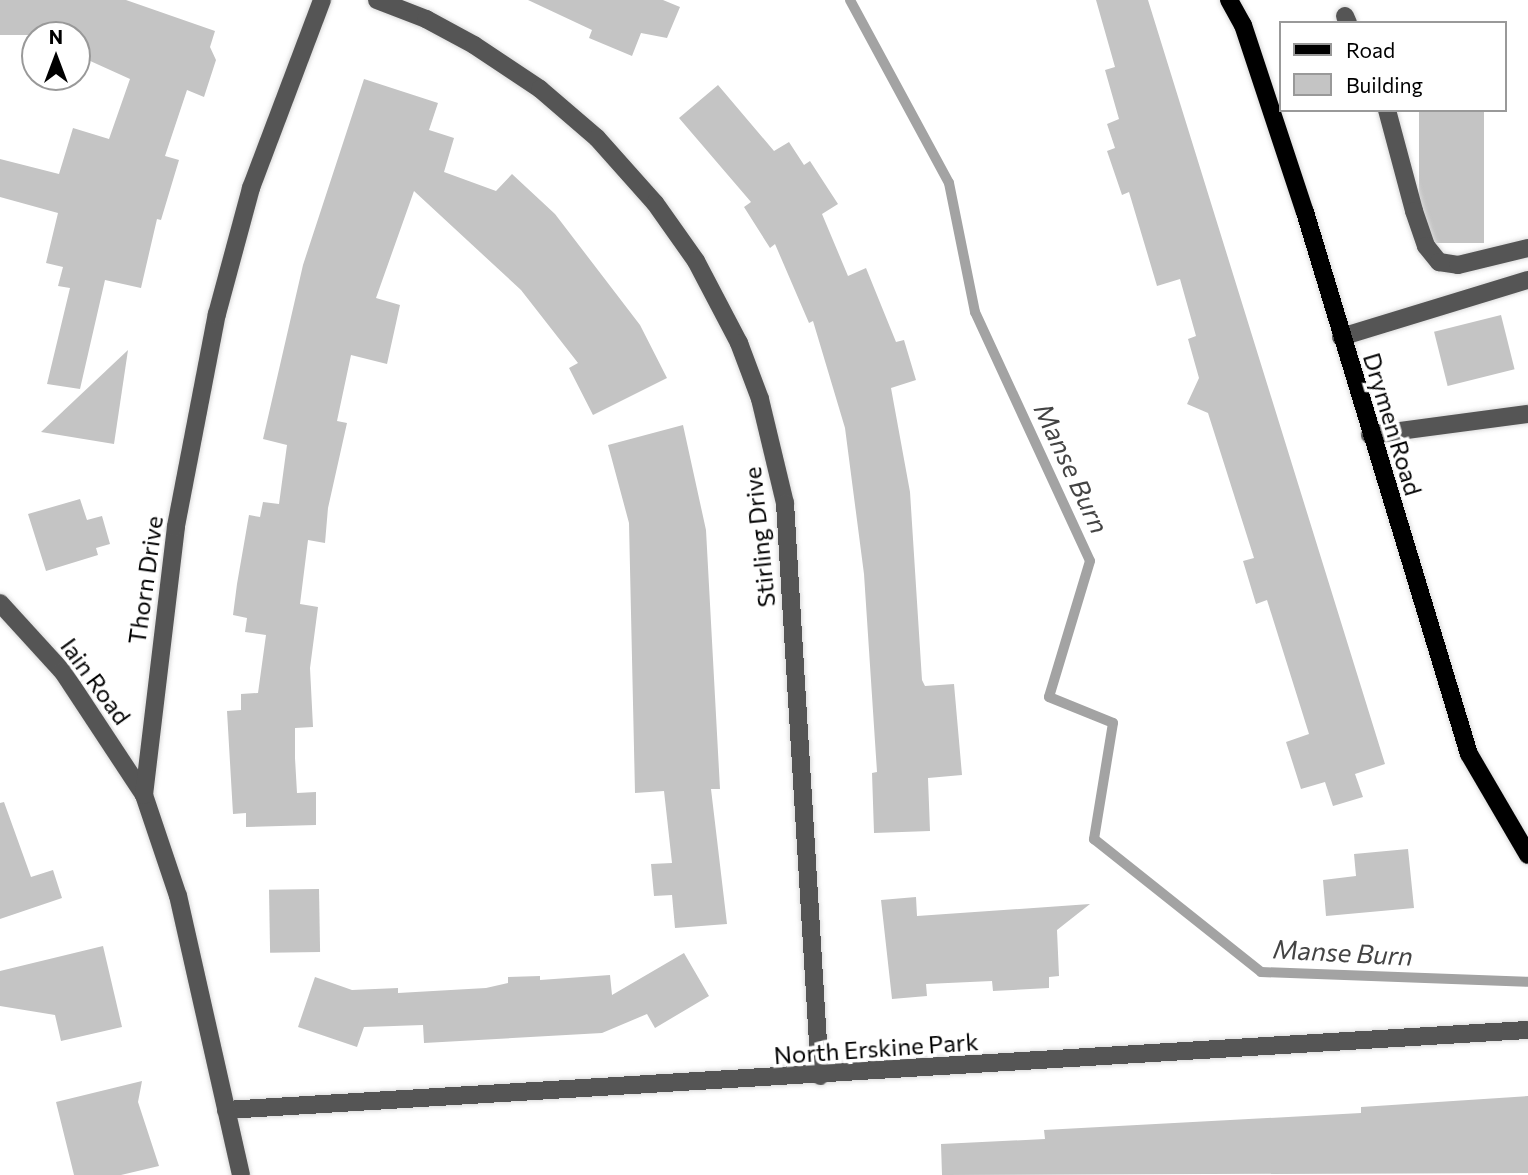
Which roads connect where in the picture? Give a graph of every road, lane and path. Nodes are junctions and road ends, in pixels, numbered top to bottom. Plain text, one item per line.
1 (322, 0) edge
2 (377, 0) edge
3 (1229, 0) edge
4 (1388, 112) edge
5 (1528, 248) edge
6 (1528, 280) edge
7 (1341, 337) junction
8 (1528, 414) edge
9 (1370, 436) junction
10 (0, 603) edge
11 (144, 795) junction
12 (1528, 855) edge
13 (1528, 1030) edge
14 (821, 1076) junction
15 (226, 1110) junction
16 (241, 1175) edge

1 - 11 street, Thorn Drive
2 - 14 street, Stirling Drive
3 - 7 main road, Drymen Road
4 - 5 street
6 - 7 street
7 - 9 main road, Drymen Road
8 - 9 street
9 - 12 main road, Drymen Road
10 - 11 street, Iain Road
11 - 15 street, Thorn Drive
13 - 14 street, North Erskine Park
14 - 15 street, North Erskine Park
15 - 16 street, Thorn Drive

